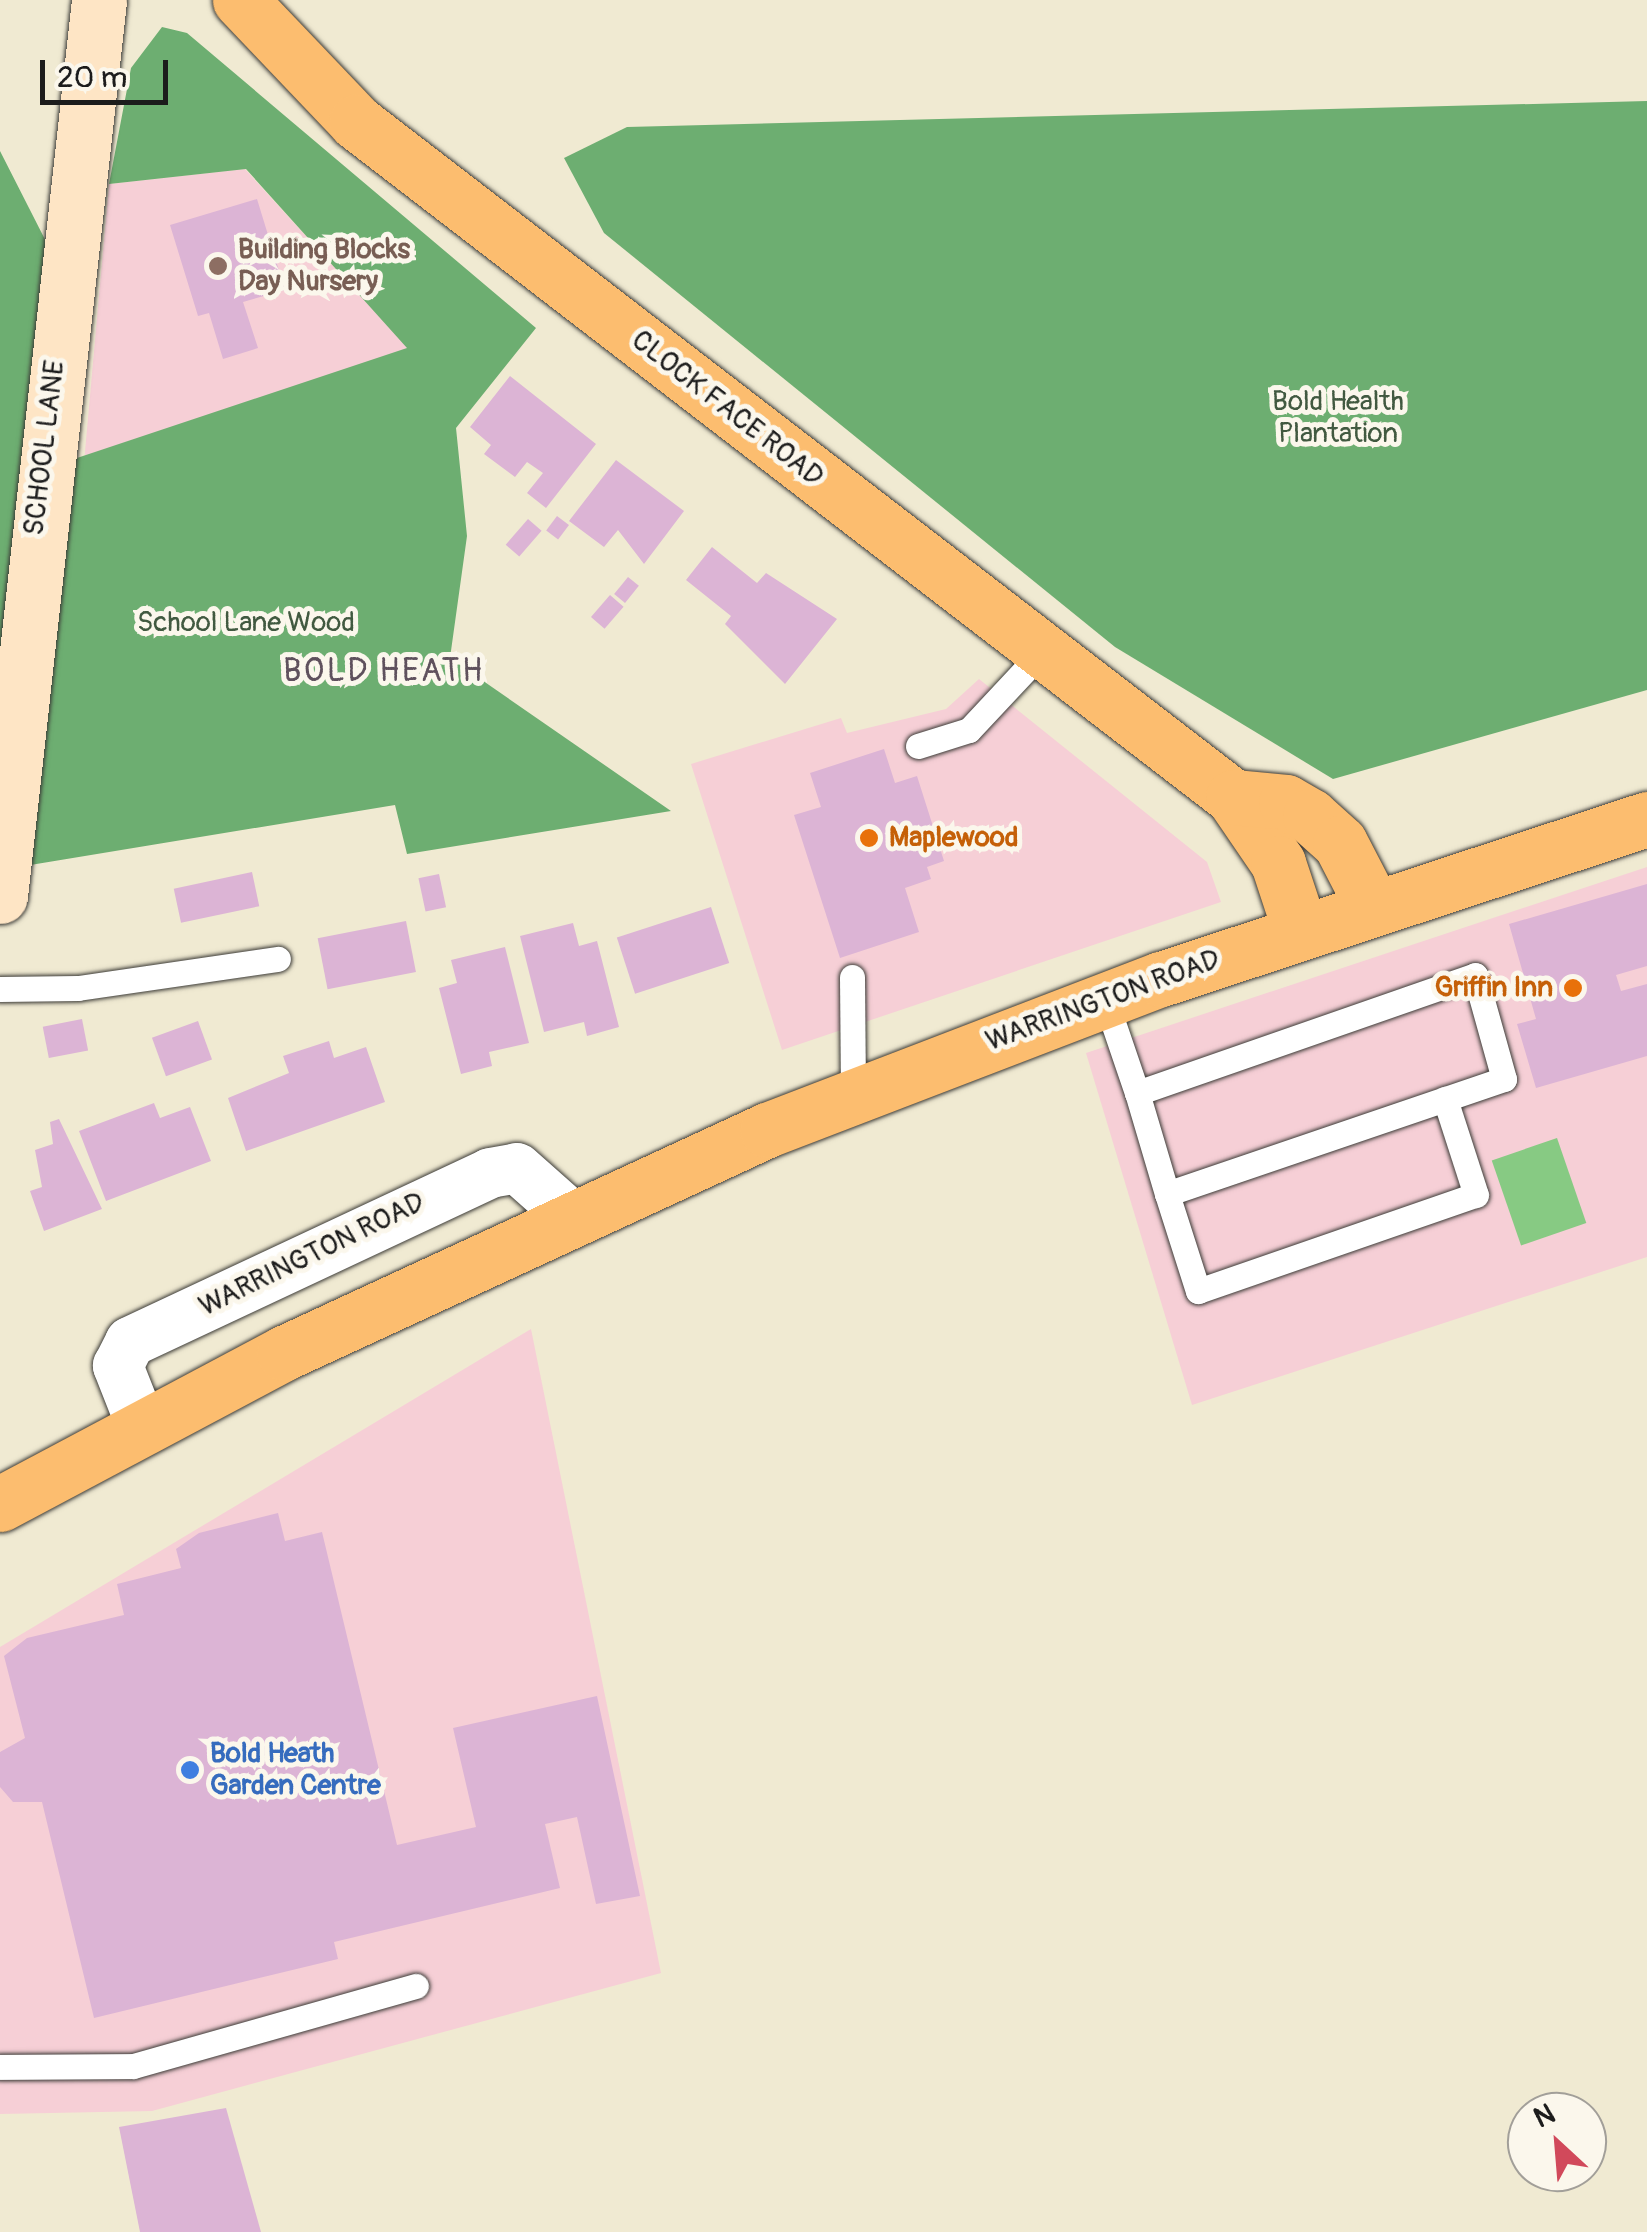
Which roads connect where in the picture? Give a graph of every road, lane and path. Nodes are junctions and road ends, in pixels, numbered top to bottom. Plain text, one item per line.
1 (99, 0) edge
2 (240, 0) edge
3 (1043, 651) junction
4 (918, 746) dead end
5 (1233, 797) junction
6 (1647, 819) edge
7 (0, 896) edge
8 (1373, 907) junction
9 (1300, 930) junction
10 (278, 959) dead end
11 (852, 977) dead end
12 (0, 989) edge
13 (1105, 999) junction
14 (1137, 1093) junction
15 (853, 1095) junction
16 (1445, 1099) junction
17 (1168, 1194) junction
18 (570, 1216) junction
19 (142, 1426) junction
20 (0, 1504) edge
21 (416, 1986) dead end
22 (0, 2067) edge

1 - 7 street, SCHOOL LANE
2 - 3 main road, CLOCK FACE ROAD
3 - 4 lane
3 - 5 main road, CLOCK FACE ROAD
5 - 8 main road
5 - 9 main road, CLOCK FACE ROAD
6 - 8 main road, WARRINGTON ROAD
8 - 9 main road, WARRINGTON ROAD
9 - 13 main road, WARRINGTON ROAD
10 - 12 lane
11 - 15 lane
13 - 14 lane
13 - 15 main road, WARRINGTON ROAD
14 - 16 lane
14 - 17 lane
15 - 18 main road, WARRINGTON ROAD
16 - 17 lane
16 - 17 lane
18 - 19 main road, WARRINGTON ROAD
18 - 19 street, WARRINGTON ROAD
19 - 20 main road, WARRINGTON ROAD
21 - 22 lane

